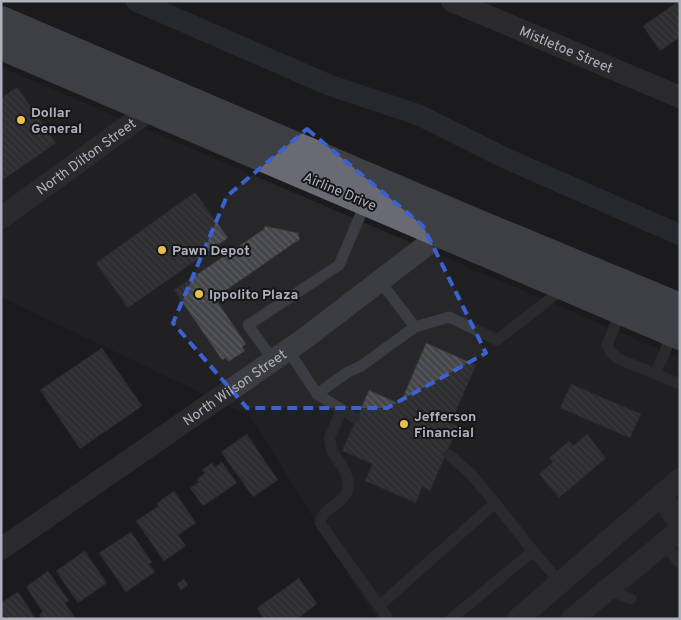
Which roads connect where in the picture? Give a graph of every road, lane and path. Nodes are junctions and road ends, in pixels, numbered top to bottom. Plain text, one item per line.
1 (452, 1) edge
2 (1, 20) edge
3 (1, 46) edge
4 (679, 96) edge
5 (159, 101) junction
6 (366, 202) junction
7 (1, 218) edge
8 (450, 225) junction
9 (380, 281) junction
10 (566, 287) junction
11 (621, 311) junction
12 (677, 325) edge
13 (414, 327) junction
14 (281, 355) junction
15 (655, 374) junction
16 (680, 384) edge
17 (317, 394) junction
18 (342, 410) junction
19 (355, 418) dead end
20 (449, 455) dead end
21 (680, 479) edge
22 (660, 496) junction
23 (495, 503) junction
24 (680, 524) edge
25 (672, 537) edge
26 (1, 549) edge
27 (533, 550) junction
28 (678, 561) dead end
29 (584, 562) junction
30 (560, 582) junction
31 (607, 589) junction
32 (631, 599) dead end
33 (379, 606) junction
34 (388, 619) edge
35 (451, 619) edge
36 (518, 619) edge
37 (572, 619) edge

1 - 4 street, Mistletoe Street
2 - 5 highway, Airline Drive
3 - 5 highway, Airline Drive
5 - 6 highway, Airline Drive
5 - 7 street, North Dilton Street
5 - 8 highway, Airline Drive
6 - 8 highway, Airline Drive
6 - 14 lane
8 - 9 street, North Wilson Street
8 - 10 highway, Airline Drive
8 - 12 highway, Airline Drive
9 - 13 lane
9 - 14 street, North Wilson Street
10 - 11 highway, Airline Drive
10 - 13 lane
11 - 12 highway, Airline Drive
11 - 15 lane
12 - 15 lane
13 - 17 lane
14 - 17 lane
14 - 26 street, North Wilson Street
15 - 16 lane
17 - 18 lane
18 - 19 lane
18 - 33 lane
20 - 23 lane
21 - 22 street
22 - 24 street
22 - 29 street
23 - 27 lane
23 - 33 lane
25 - 28 lane
25 - 31 street
27 - 30 lane
27 - 35 lane
29 - 30 street
29 - 31 street
30 - 36 street
31 - 32 lane
31 - 37 street
33 - 34 lane

